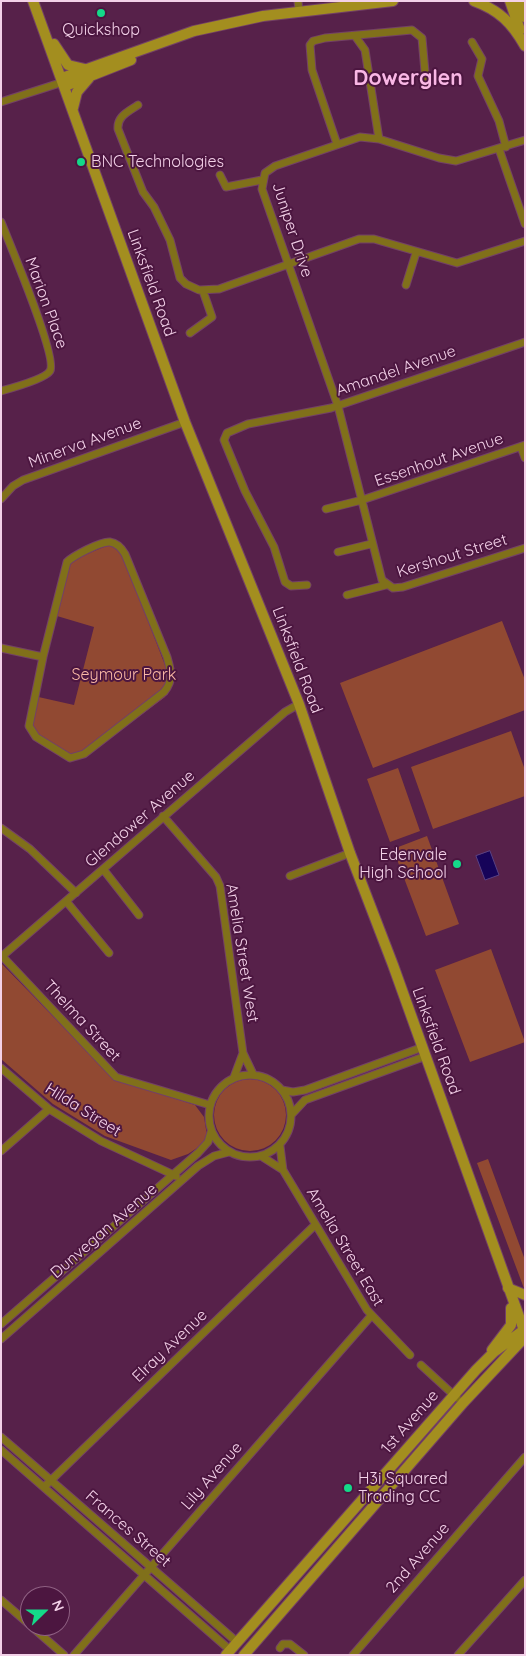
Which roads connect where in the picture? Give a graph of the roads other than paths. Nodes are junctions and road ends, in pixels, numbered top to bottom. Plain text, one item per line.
1 (33, 1) edge
2 (298, 1) edge
3 (393, 1) edge
4 (474, 1) edge
5 (510, 1) edge
6 (520, 1) edge
7 (298, 12) junction
8 (525, 16) edge
9 (45, 31) junction
10 (374, 35) junction
11 (354, 36) junction
12 (472, 42) dead end
13 (525, 46) edge
14 (365, 50) junction
15 (94, 70) junction
16 (63, 82) junction
17 (426, 83) dead end
18 (1, 102) edge
19 (138, 105) dead end
20 (73, 109) junction
21 (379, 140) junction
22 (525, 140) edge
23 (337, 144) junction
24 (503, 148) junction
25 (220, 175) dead end
26 (262, 180) junction
27 (1, 222) edge
28 (525, 224) edge
29 (525, 241) edge
30 (416, 253) junction
31 (288, 264) junction
32 (406, 286) dead end
33 (203, 291) junction
34 (190, 333) dead end
35 (525, 342) edge
36 (1, 391) edge
37 (338, 406) junction
38 (184, 422) junction
39 (523, 446) edge
40 (525, 458) edge
41 (1, 499) edge
42 (362, 500) junction
43 (326, 509) dead end
44 (371, 544) junction
45 (525, 548) edge
46 (338, 552) dead end
47 (307, 585) dead end
48 (386, 585) junction
49 (347, 595) dead end
50 (1, 648) edge
51 (43, 657) junction
52 (299, 704) junction
53 (164, 816) junction
54 (1, 828) edge
55 (350, 853) junction
56 (103, 869) junction
57 (290, 876) dead end
58 (76, 893) junction
59 (66, 901) junction
60 (139, 915) dead end
61 (109, 953) dead end
62 (2, 956) edge
63 (424, 1052) junction
64 (243, 1053) junction
65 (1, 1068) edge
66 (353, 1073) junction
67 (253, 1074) junction
68 (234, 1077) junction
69 (356, 1082) junction
70 (282, 1090) junction
71 (210, 1105) junction
72 (49, 1109) junction
73 (292, 1114) junction
74 (212, 1132) junction
75 (280, 1146) junction
76 (1, 1151) edge
77 (230, 1152) junction
78 (261, 1156) junction
79 (283, 1170) junction
80 (174, 1175) junction
81 (182, 1180) junction
82 (315, 1225) junction
83 (100, 1238) junction
84 (106, 1246) junction
85 (62, 1272) junction
86 (69, 1280) junction
87 (509, 1291) junction
88 (525, 1295) edge
89 (20, 1308) junction
90 (372, 1316) junction
91 (27, 1317) junction
92 (1, 1324) edge
93 (524, 1332) edge
94 (1, 1339) edge
95 (410, 1355) dead end
96 (486, 1359) junction
97 (421, 1365) dead end
98 (454, 1395) junction
99 (463, 1403) junction
100 (1, 1437) edge
101 (1, 1450) edge
102 (525, 1457) edge
103 (51, 1480) junction
104 (376, 1484) junction
105 (44, 1487) junction
106 (384, 1492) junction
107 (150, 1567) junction
108 (144, 1574) junction
109 (525, 1580) edge
110 (275, 1598) junction
111 (1, 1600) edge
112 (286, 1607) junction
113 (20, 1617) edge
114 (42, 1636) edge
115 (280, 1648) dead end
116 (231, 1649) edge
117 (64, 1655) edge
118 (74, 1655) edge
119 (244, 1655) edge
120 (304, 1655) edge
121 (353, 1655) edge
122 (458, 1655) edge

1 - 9 main road, Linksfield Road
2 - 7 street
3 - 7 main road
4 - 13 main road
5 - 13 main road
6 - 8 main road
7 - 15 main road
9 - 15 main road
9 - 16 main road, Linksfield Road
10 - 11 street
10 - 14 street
10 - 17 street
11 - 14 street
11 - 23 street
12 - 24 street
14 - 21 street
15 - 16 main road
15 - 20 main road
16 - 18 street
16 - 20 main road, Linksfield Road
19 - 33 street
20 - 38 main road, Linksfield Road
21 - 23 street, Juniper Drive
21 - 24 street, Juniper Drive
22 - 24 street, Juniper Drive
23 - 26 street, Juniper Drive
24 - 28 street
25 - 26 street
26 - 31 street, Juniper Drive
27 - 36 street, Marion Place
29 - 30 street
30 - 31 street
30 - 32 street
31 - 33 street
31 - 37 street, Juniper Drive
33 - 34 street
35 - 37 street, Amandel Avenue
37 - 42 street, Juniper Drive
37 - 47 street, Amandel Avenue
38 - 41 street, Minerva Avenue
38 - 52 main road, Linksfield Road
39 - 40 street
39 - 42 street, Essenhout Avenue
42 - 43 street, Essenhout Avenue
42 - 44 street, Kershout Street
44 - 46 street
44 - 48 street, Kershout Street
45 - 48 street, Kershout Street
48 - 49 street
50 - 51 street
51 - 51 street
52 - 53 street, Glendower Avenue
52 - 55 main road, Linksfield Road
53 - 56 street, Glendower Avenue
53 - 64 street, Amelia Street West
54 - 58 street
55 - 57 street
55 - 63 main road, Linksfield Road
56 - 58 street, Glendower Avenue
56 - 60 street
58 - 59 street, Glendower Avenue
59 - 61 street
59 - 62 street, Glendower Avenue
62 - 71 street, Thelma Street
63 - 66 street
63 - 69 street
63 - 87 main road, Linksfield Road
64 - 67 street, Amelia Street West
64 - 68 street, Amelia Street West
65 - 72 street, Hilda Street
66 - 69 street
66 - 70 street
67 - 68 street
67 - 70 street
68 - 71 street
69 - 73 street
70 - 73 street
71 - 74 street
72 - 76 street
72 - 80 street, Hilda Street
73 - 75 street
74 - 77 street
74 - 80 street, Dunvegan Avenue
75 - 78 street
75 - 79 street, Amelia Street East
77 - 78 street
77 - 81 street, Dunvegan Avenue
78 - 79 street, Amelia Street East
79 - 82 street, Amelia Street East
80 - 81 street, Hilda Street
80 - 83 street, Dunvegan Avenue
81 - 84 street, Dunvegan Avenue
82 - 90 street, Amelia Street East
82 - 103 street, Elray Avenue
83 - 84 street
83 - 85 street, Dunvegan Avenue
84 - 86 street, Dunvegan Avenue
85 - 86 street
85 - 89 street, Dunvegan Avenue
86 - 91 street, Dunvegan Avenue
87 - 88 main road
87 - 93 main road, Linksfield Road
87 - 96 main road
89 - 91 street
89 - 92 street, Dunvegan Avenue
90 - 95 street, Amelia Street East
90 - 107 street, Lily Avenue
91 - 94 street, Dunvegan Avenue
93 - 96 main road, 1st Avenue
93 - 99 main road, 1st Avenue
96 - 98 main road, 1st Avenue
97 - 98 street
98 - 99 street
98 - 104 main road, 1st Avenue
99 - 106 main road, 1st Avenue
100 - 103 street, Frances Street
101 - 105 street, Frances Street
102 - 121 street, 2nd Avenue
103 - 105 street, Elray Avenue
103 - 107 street, Frances Street
104 - 106 main road
104 - 110 main road, 1st Avenue
105 - 108 street, Frances Street
106 - 112 main road, 1st Avenue
107 - 108 street, Lily Avenue
107 - 116 street, Frances Street
108 - 116 street, Frances Street
108 - 118 street, Lily Avenue
109 - 122 street
110 - 112 main road
110 - 116 main road, 1st Avenue
111 - 113 street
112 - 119 main road, 1st Avenue
114 - 117 street
115 - 120 street
116 - 119 main road

